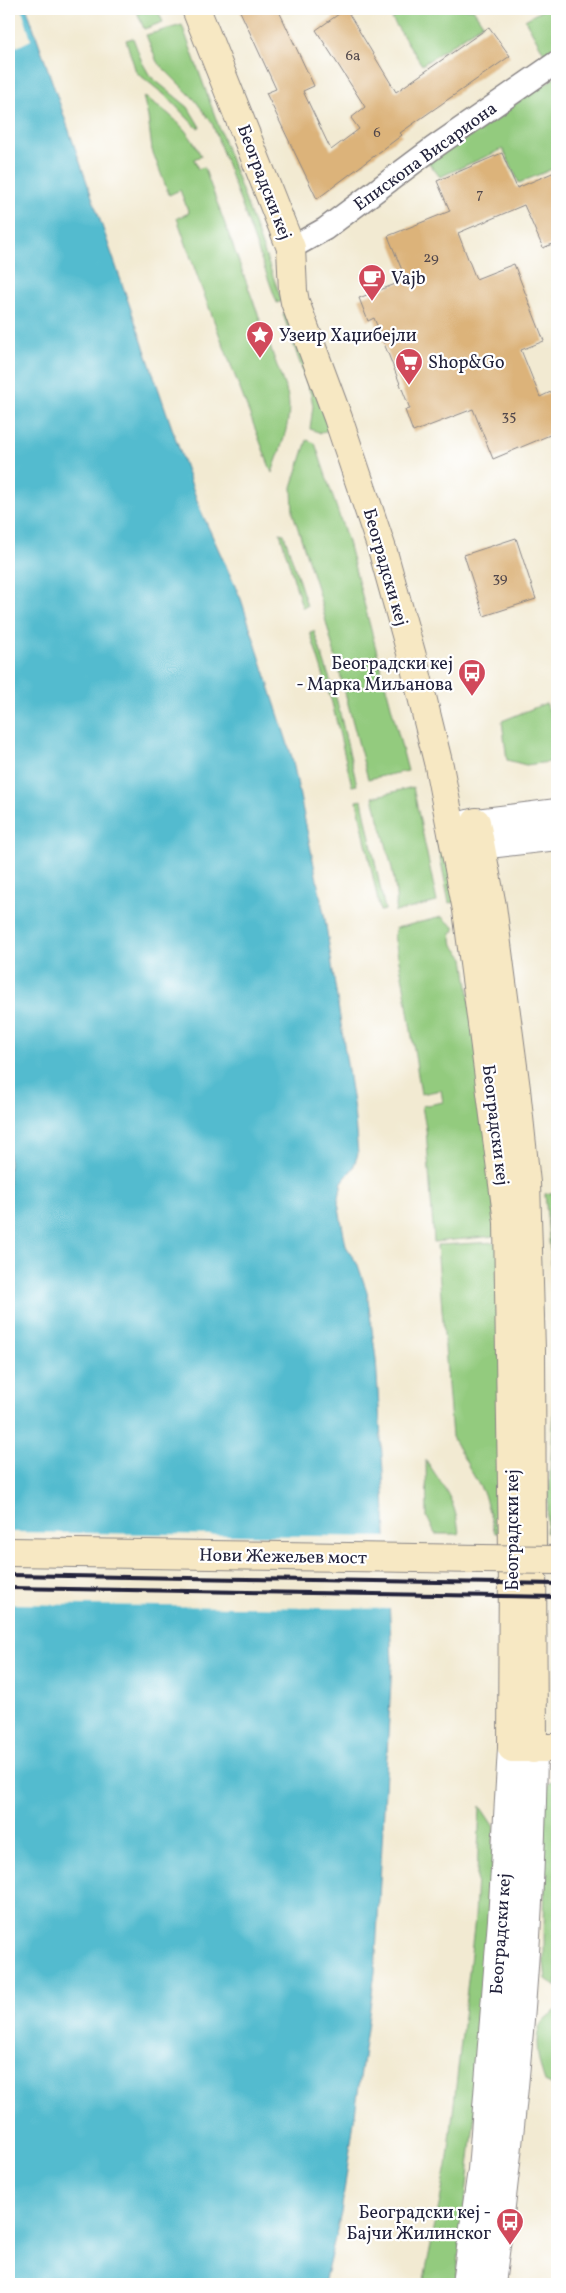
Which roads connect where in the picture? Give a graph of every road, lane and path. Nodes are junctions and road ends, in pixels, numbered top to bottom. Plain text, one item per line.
1 (196, 9) edge
2 (557, 62) edge
3 (290, 248) junction
4 (557, 813) edge
5 (478, 833) junction
6 (557, 836) edge
7 (453, 837) junction
8 (9, 1552) edge
9 (557, 1560) edge
10 (534, 1748) edge
11 (466, 2284) edge
12 (492, 2284) edge

1 - 3 main road, Београдски кеј
2 - 3 street, Епископа Висариона
3 - 7 main road, Београдски кеј
4 - 5 street
5 - 6 street
5 - 7 street
5 - 10 main road, Београдски кеј
7 - 10 main road, Београдски кеј
8 - 9 main road, Нови Жежељев мост, bridge
10 - 11 street, Београдски кеј
10 - 12 street, Београдски кеј

